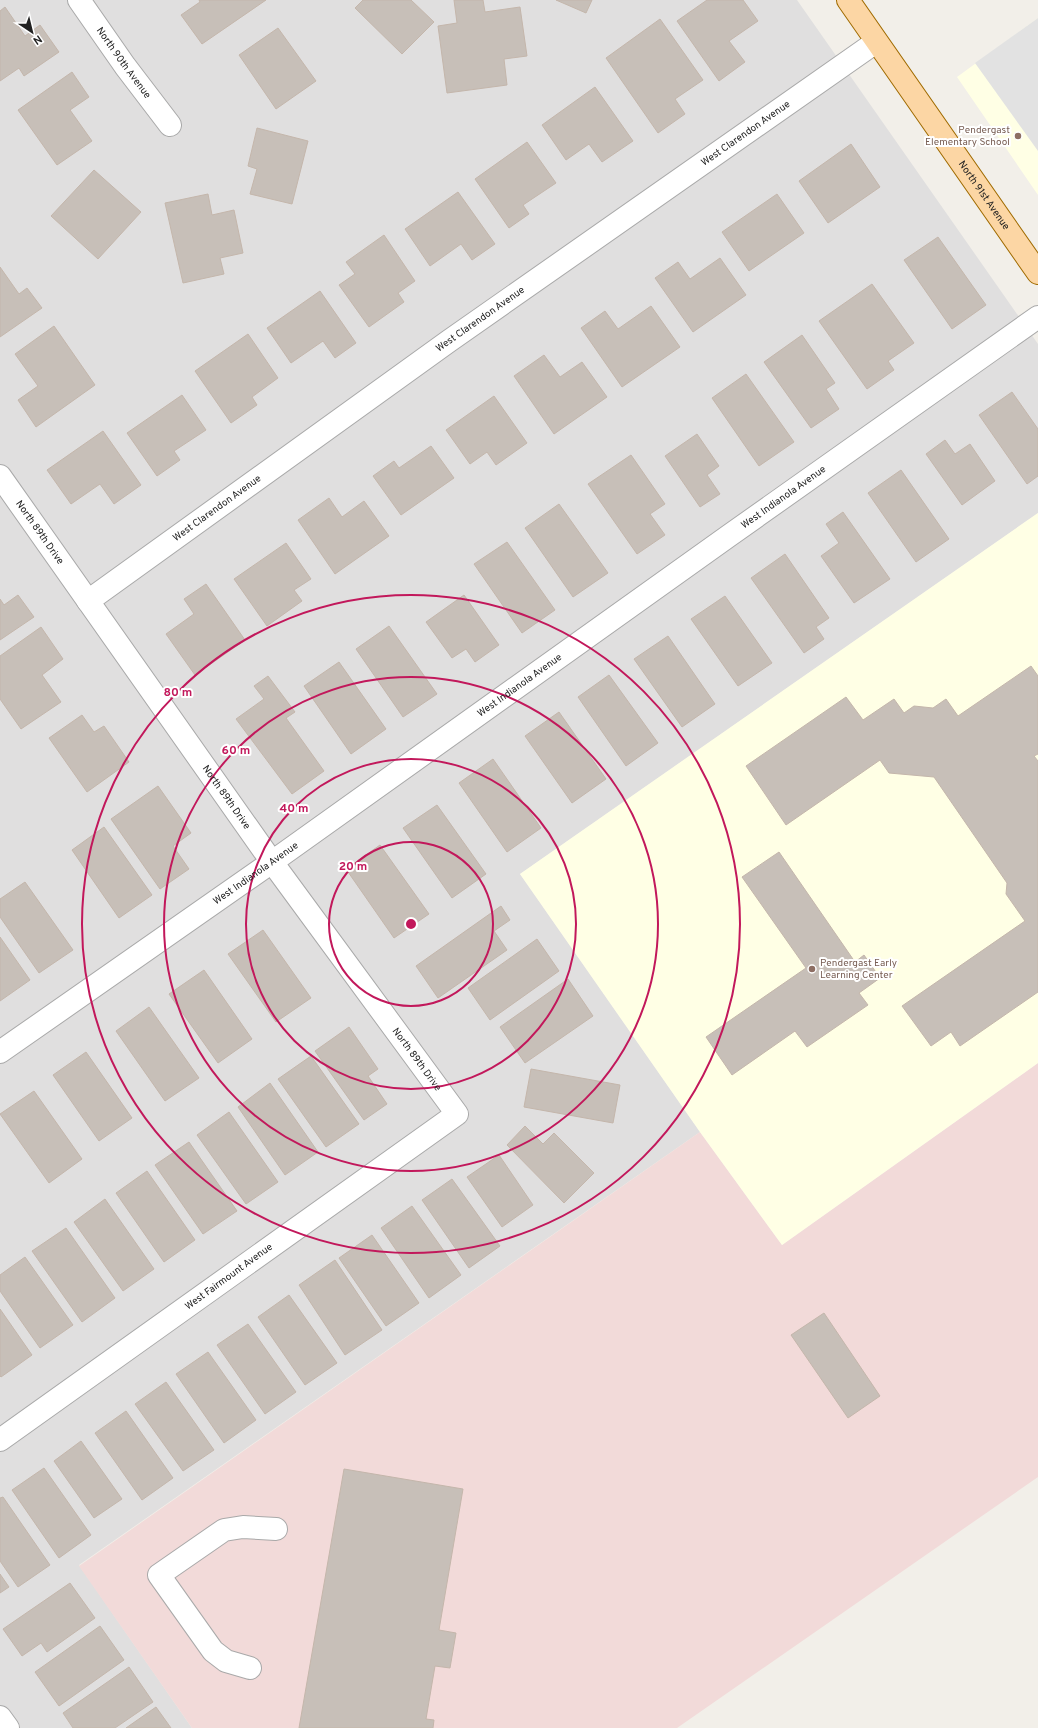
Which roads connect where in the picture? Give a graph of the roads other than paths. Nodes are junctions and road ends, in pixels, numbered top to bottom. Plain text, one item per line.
1 (79, 0) edge
2 (848, 0) edge
3 (876, 42) junction
4 (170, 125) dead end
5 (1038, 273) edge
6 (1038, 317) edge
7 (0, 476) edge
8 (88, 601) junction
9 (272, 862) junction
10 (0, 1052) edge
11 (457, 1114) joint
12 (0, 1440) edge
13 (276, 1529) dead end
14 (250, 1668) dead end
15 (0, 1716) edge
16 (8, 1728) edge

1 - 4 street, North 90th Avenue
2 - 3 main road, North 91st Avenue
3 - 5 main road, North 91st Avenue
3 - 8 street, West Clarendon Avenue
6 - 9 street, West Indianola Avenue
7 - 8 street, North 89th Drive
8 - 9 street, North 89th Drive
9 - 10 street, West Indianola Avenue
9 - 11 street, North 89th Drive
11 - 12 street, West Fairmount Avenue
13 - 14 street
15 - 16 street

